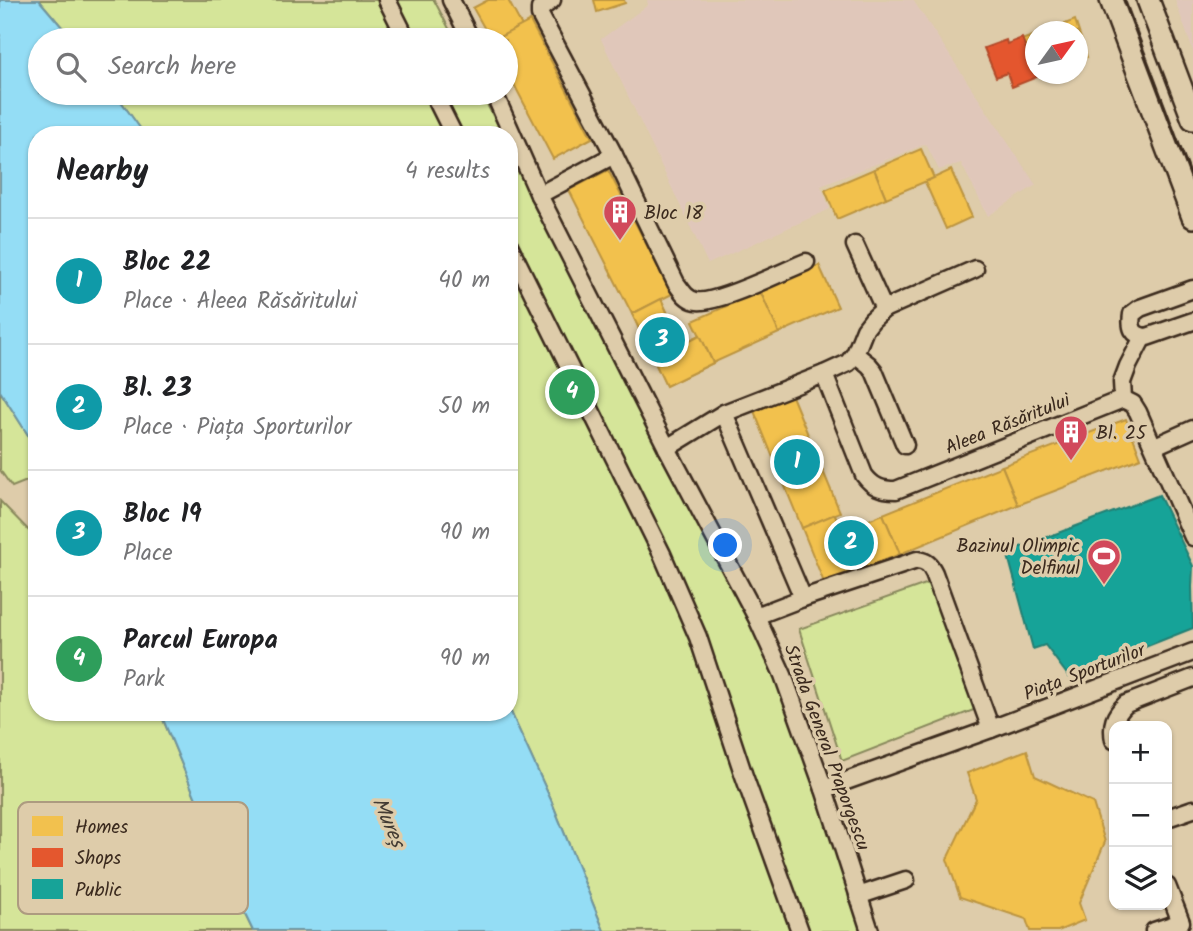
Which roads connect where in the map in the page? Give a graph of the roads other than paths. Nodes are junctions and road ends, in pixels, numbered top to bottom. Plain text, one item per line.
1 (387, 0) edge
2 (451, 0) edge
3 (552, 0) edge
4 (1111, 0) edge
5 (1147, 0) edge
6 (401, 28) edge
7 (465, 28) edge
8 (439, 105) edge
9 (499, 105) edge
10 (1193, 119) edge
11 (450, 126) edge
12 (508, 126) edge
13 (518, 149) edge
14 (614, 155) junction
15 (538, 195) junction
16 (1193, 217) edge
17 (855, 245) dead end
18 (806, 261) dead end
19 (518, 263) edge
20 (975, 269) dead end
21 (1193, 289) edge
22 (884, 309) junction
23 (1193, 321) edge
24 (1143, 337) junction
25 (855, 354) junction
26 (824, 374) junction
27 (1123, 399) junction
28 (724, 413) junction
29 (1193, 429) edge
30 (905, 445) dead end
31 (1154, 446) junction
32 (667, 448) junction
33 (1193, 537) edge
34 (803, 598) junction
35 (756, 616) junction
36 (1193, 652) edge
37 (1193, 678) edge
38 (1113, 721) edge
39 (991, 729) junction
40 (824, 789) junction
41 (1193, 809) edge
42 (1172, 816) edge
43 (906, 880) dead end
44 (858, 895) junction
45 (1172, 900) edge
46 (1182, 927) edge
47 (800, 931) edge
48 (870, 931) edge
49 (1154, 931) edge

1 - 6 street
2 - 7 street
3 - 14 street
4 - 16 main road
5 - 10 main road
8 - 11 street
9 - 12 street, Strada General Praporgescu
13 - 15 street, Strada General Praporgescu
14 - 15 street
14 - 18 street
15 - 32 street, Strada General Praporgescu
17 - 22 street
19 - 47 street
20 - 22 street
21 - 24 street
22 - 25 street
23 - 24 street
24 - 27 street
25 - 26 street
25 - 30 street
26 - 27 street, Aleea Răsăritului
26 - 28 street
27 - 31 street
28 - 32 street
28 - 34 street
29 - 31 street
31 - 33 street
32 - 35 street, Strada General Praporgescu
34 - 35 street
34 - 39 street
35 - 40 street, Strada General Praporgescu
36 - 39 street, Piața Sporturilor
37 - 38 street
39 - 40 street, Piața Sporturilor
40 - 44 street, Strada General Praporgescu
41 - 42 street
43 - 44 street
44 - 48 street, Strada General Praporgescu
45 - 46 street
46 - 49 street

